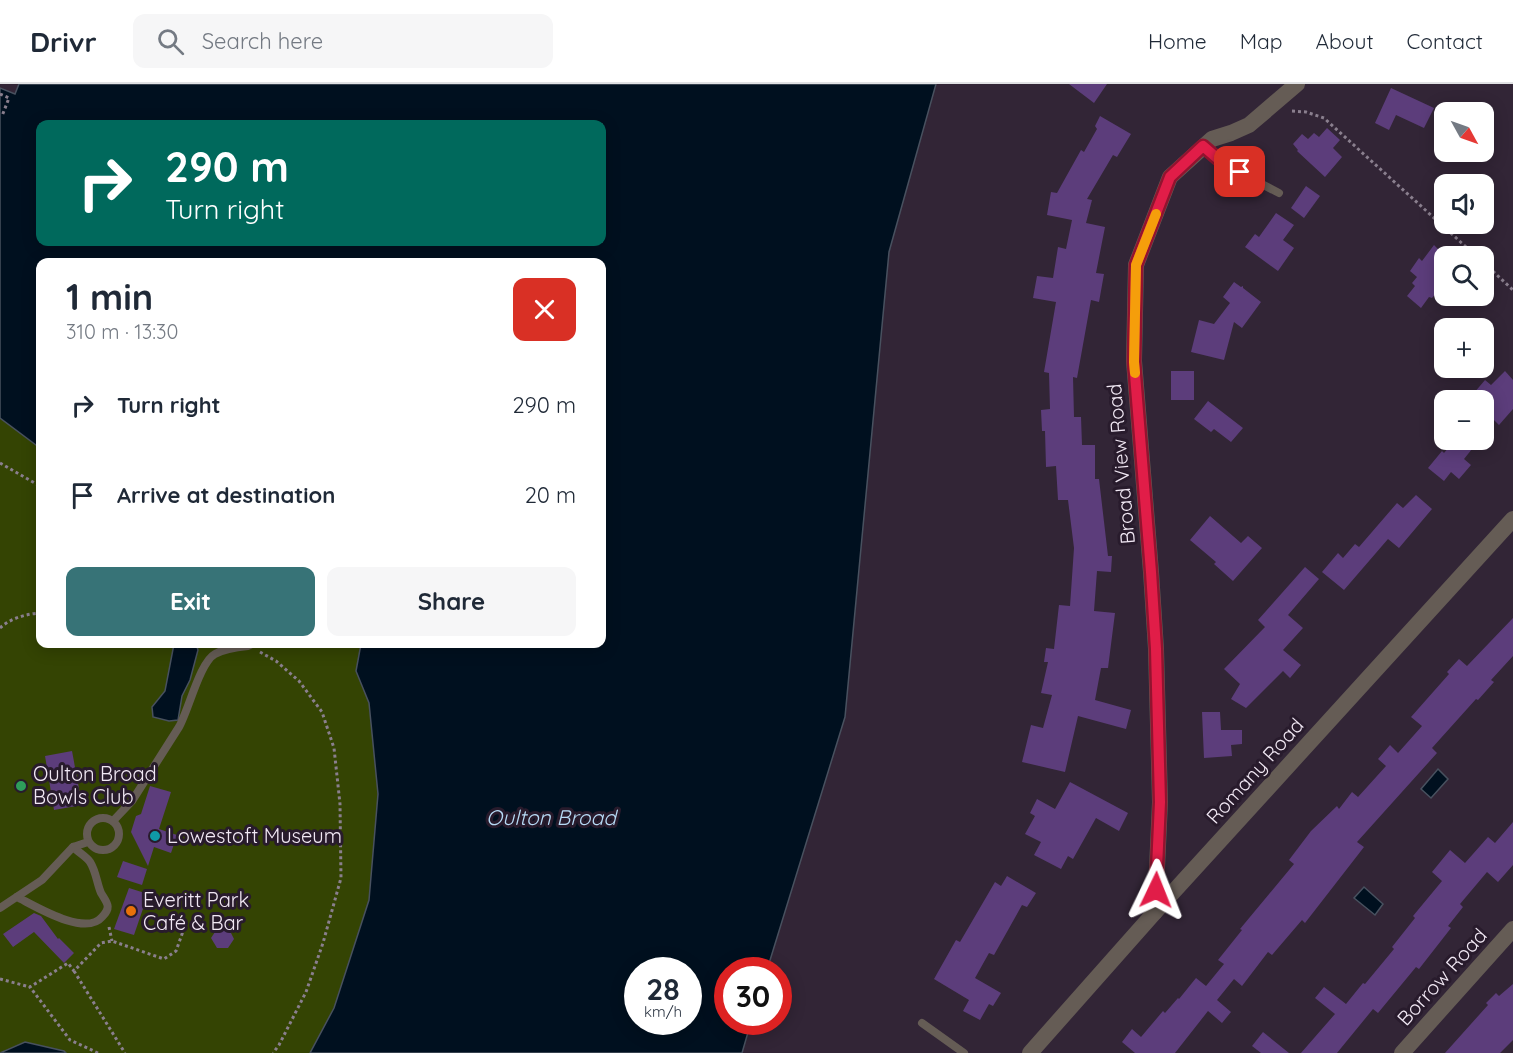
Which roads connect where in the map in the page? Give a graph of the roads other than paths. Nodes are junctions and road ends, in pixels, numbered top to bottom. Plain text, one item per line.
1 (1297, 84) edge
2 (1203, 146) junction
3 (1279, 194) dead end
4 (1513, 519) edge
5 (236, 648) edge
6 (113, 822) junction
7 (88, 842) junction
8 (73, 847) junction
9 (17, 897) junction
10 (0, 908) edge
11 (1155, 912) junction
12 (1513, 929) edge
13 (922, 1023) dead end
14 (964, 1053) edge
15 (1030, 1053) edge
16 (1401, 1053) edge

1 - 2 street, Broad View Road
2 - 3 lane
2 - 11 street, Broad View Road
4 - 11 street, Romany Road
5 - 6 lane
6 - 7 lane
6 - 7 lane
7 - 8 lane
8 - 9 lane
8 - 9 lane
9 - 10 lane
11 - 15 street, Romany Road
12 - 16 street, Borrow Road
13 - 14 lane

